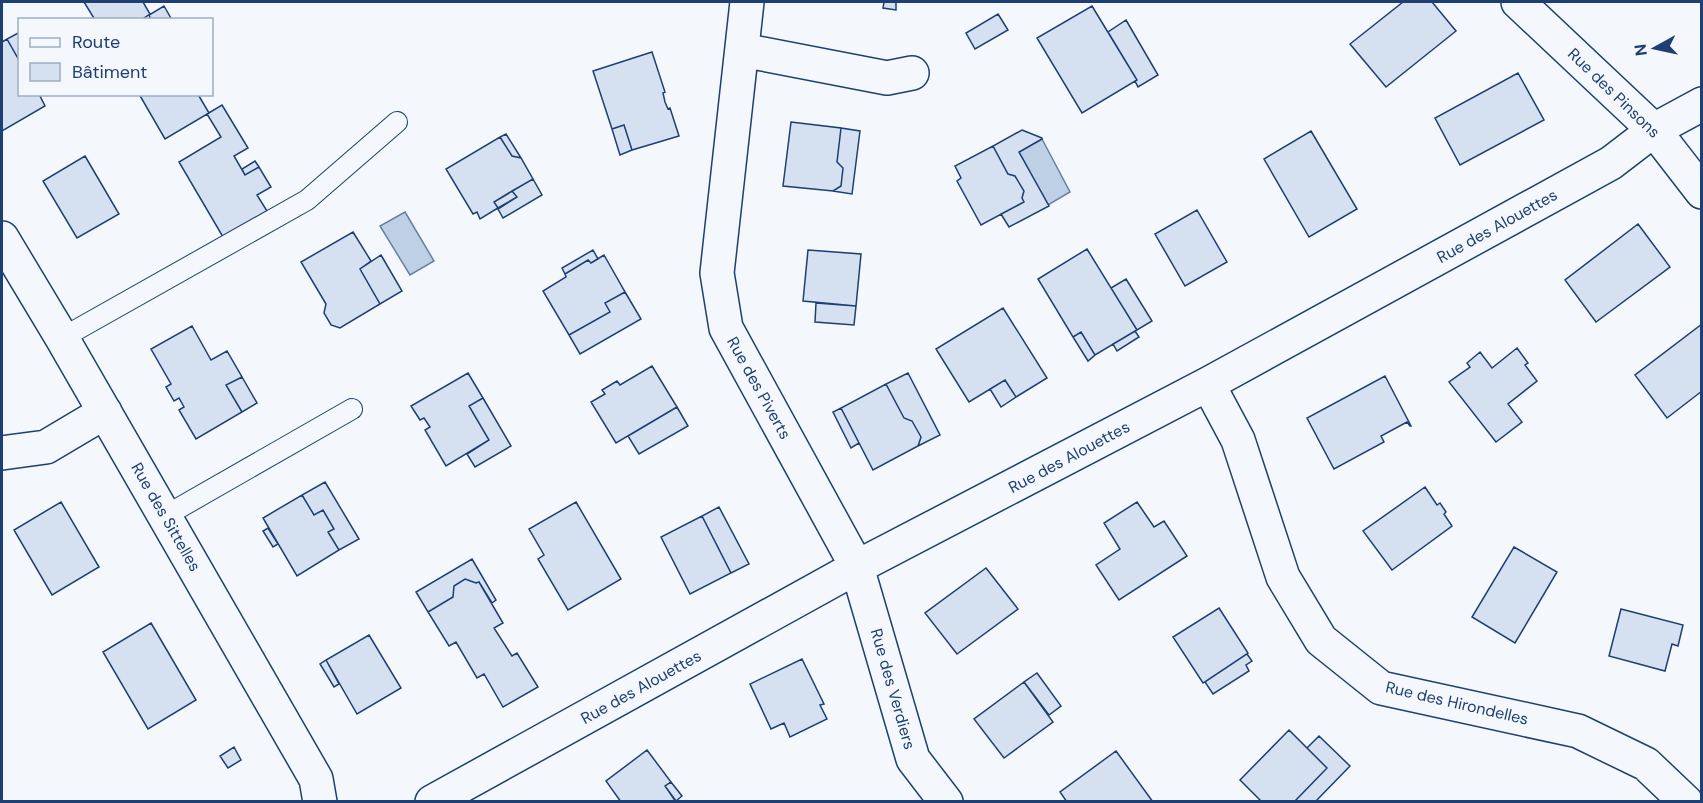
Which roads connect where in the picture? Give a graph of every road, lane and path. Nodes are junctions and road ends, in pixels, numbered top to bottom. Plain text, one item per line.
1 (747, 2) edge
2 (1518, 2) edge
3 (742, 50) junction
4 (912, 73) dead end
5 (1701, 104) edge
6 (397, 122) dead end
7 (1654, 130) junction
8 (1701, 192) edge
9 (2, 237) edge
10 (62, 338) junction
11 (1208, 384) junction
12 (352, 409) dead end
13 (105, 412) junction
14 (2, 453) edge
15 (165, 516) junction
16 (857, 567) junction
17 (320, 801) edge
18 (432, 801) edge
19 (946, 801) edge
20 (1686, 801) edge

1 - 3 street, Rue des Piverts
2 - 7 street, Rue des Pinsons
3 - 4 street
3 - 16 street, Rue des Piverts
5 - 7 street, Rue des Alouettes
6 - 10 lane
7 - 8 street, Rue des Pinsons
7 - 11 street, Rue des Alouettes
9 - 10 street, Rue des Sittelles
10 - 13 street, Rue des Sittelles
11 - 16 street, Rue des Alouettes
11 - 20 street, Rue des Hirondelles
12 - 15 lane
13 - 14 street
13 - 15 street, Rue des Sittelles
15 - 17 street, Rue des Sittelles
16 - 18 street, Rue des Alouettes
16 - 19 street, Rue des Verdiers

